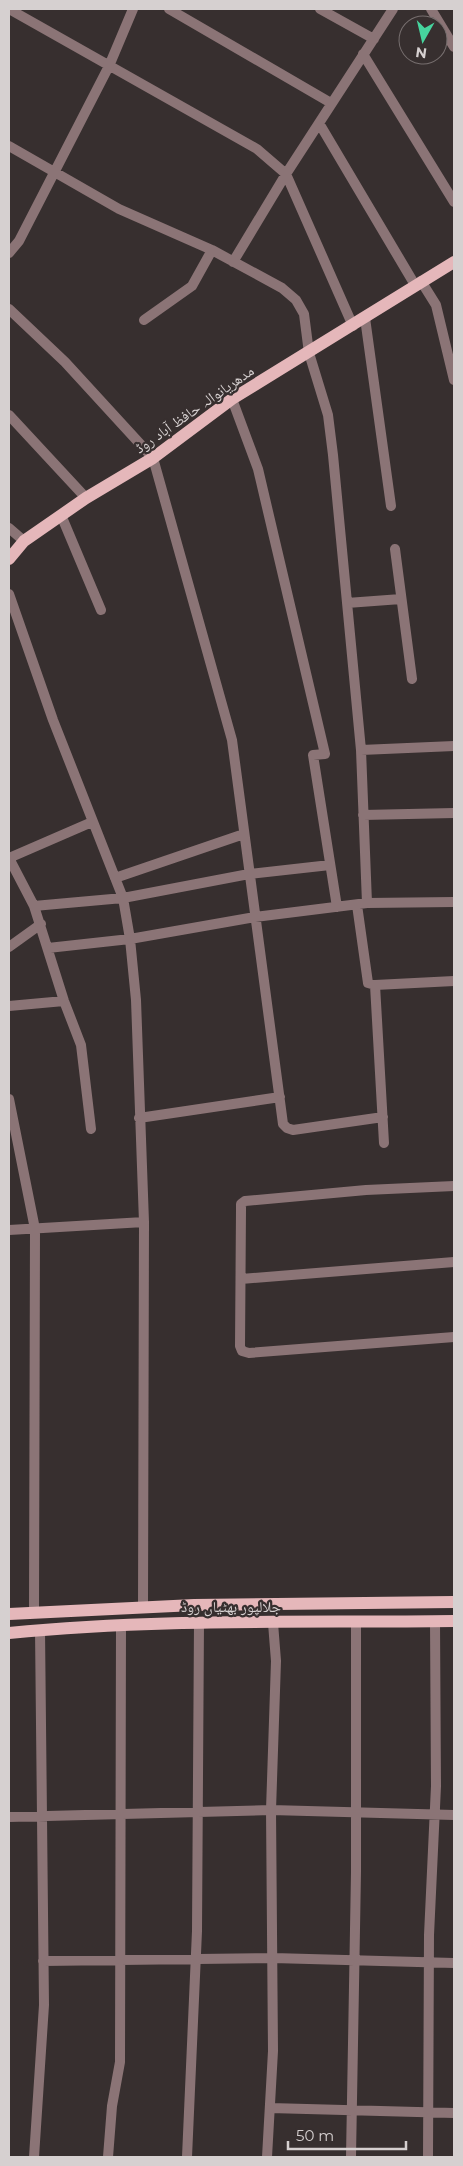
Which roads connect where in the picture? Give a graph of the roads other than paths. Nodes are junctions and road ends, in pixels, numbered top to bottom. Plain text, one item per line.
1 (9, 9) edge
2 (133, 9) edge
3 (169, 9) edge
4 (320, 9) edge
5 (392, 9) edge
6 (431, 9) edge
7 (374, 39) junction
8 (454, 47) edge
9 (364, 54) junction
10 (109, 66) junction
11 (331, 103) junction
12 (319, 123) junction
13 (9, 146) edge
14 (53, 172) junction
15 (286, 174) junction
16 (454, 202) edge
17 (212, 250) junction
18 (9, 253) edge
19 (233, 262) junction
20 (454, 262) edge
21 (418, 283) junction
22 (9, 309) edge
23 (365, 318) junction
24 (144, 320) dead end
25 (353, 326) junction
26 (309, 353) junction
27 (454, 380) edge
28 (232, 400) junction
29 (9, 415) edge
30 (154, 458) junction
31 (86, 498) junction
32 (391, 506) dead end
33 (61, 515) junction
34 (9, 528) edge
35 (24, 541) junction
36 (395, 549) dead end
37 (9, 559) edge
38 (9, 594) edge
39 (401, 599) junction
40 (346, 602) junction
41 (101, 610) dead end
42 (412, 679) dead end
43 (454, 746) edge
44 (361, 750) junction
45 (454, 814) edge
46 (363, 815) junction
47 (92, 822) junction
48 (244, 834) junction
49 (9, 858) edge
50 (330, 865) junction
51 (249, 874) junction
52 (115, 878) junction
53 (123, 898) junction
54 (454, 902) edge
55 (362, 904) junction
56 (34, 906) junction
57 (337, 907) junction
58 (255, 917) junction
59 (41, 924) junction
60 (130, 939) junction
61 (9, 947) edge
62 (48, 948) junction
63 (454, 981) edge
64 (375, 986) junction
65 (64, 1001) junction
66 (9, 1006) edge
67 (280, 1097) junction
68 (9, 1099) edge
69 (383, 1117) junction
70 (139, 1118) junction
71 (91, 1129) dead end
72 (384, 1143) dead end
73 (454, 1186) edge
74 (144, 1222) junction
75 (35, 1229) junction
76 (9, 1230) edge
77 (454, 1262) edge
78 (241, 1279) junction
79 (454, 1337) edge
80 (454, 1602) edge
81 (143, 1608) junction
82 (34, 1612) junction
83 (9, 1614) edge
84 (454, 1621) edge
85 (199, 1622) junction
86 (435, 1622) junction
87 (273, 1623) junction
88 (356, 1623) junction
89 (121, 1625) junction
90 (40, 1630) junction
91 (9, 1633) edge
92 (271, 1810) junction
93 (198, 1812) junction
94 (356, 1812) junction
95 (120, 1814) junction
96 (434, 1815) junction
97 (454, 1815) edge
98 (42, 1816) junction
99 (9, 1817) edge
100 (273, 1958) junction
101 (197, 1959) junction
102 (120, 1960) junction
103 (354, 1960) junction
104 (43, 1961) junction
105 (429, 1962) junction
106 (454, 1963) edge
107 (270, 2108) junction
108 (352, 2110) junction
109 (429, 2112) junction
110 (454, 2113) edge
111 (34, 2157) edge
112 (108, 2157) edge
113 (187, 2157) edge
114 (267, 2157) edge
115 (351, 2157) edge
116 (428, 2157) edge

1 - 10 street
2 - 10 street
3 - 11 street
4 - 7 street
5 - 7 street
6 - 8 street
7 - 9 street
9 - 11 street
9 - 16 street
10 - 14 street
10 - 15 street
11 - 12 street
12 - 15 street
12 - 21 street
13 - 14 street
14 - 17 street
14 - 18 street
15 - 19 street
15 - 25 street
17 - 19 street
17 - 24 street
19 - 26 street
20 - 21 main road, مدھریانوالہ حافظ آباد روڈ
21 - 23 main road, مدھریانوالہ حافظ آباد روڈ
21 - 27 street
22 - 30 street
23 - 25 main road, مدھریانوالہ حافظ آباد روڈ
23 - 32 street
25 - 26 main road, مدھریانوالہ حافظ آباد روڈ
26 - 28 main road, مدھریانوالہ حافظ آباد روڈ
26 - 40 street
28 - 30 main road, مدھریانوالہ حافظ آباد روڈ
28 - 50 street
29 - 31 street
30 - 31 main road, مدھریانوالہ حافظ آباد روڈ
30 - 48 street
31 - 33 main road, مدھریانوالہ حافظ آباد روڈ
33 - 35 main road, مدھریانوالہ حافظ آباد روڈ
33 - 41 street
34 - 35 street
35 - 37 main road, مدھریانوالہ حافظ آباد روڈ
36 - 39 street
38 - 47 street
39 - 40 street
39 - 42 street
40 - 44 street
43 - 44 street
44 - 46 street
45 - 46 street
46 - 55 street
47 - 49 street
47 - 52 street
48 - 51 street
48 - 52 street
49 - 56 street
50 - 51 street
50 - 57 street
51 - 53 street
51 - 58 street
52 - 53 street
53 - 56 street
53 - 60 street
54 - 55 street
55 - 57 street
55 - 64 street
56 - 59 street
57 - 58 street
58 - 60 street
58 - 67 street
59 - 61 street
59 - 62 street
60 - 62 street
60 - 70 street
62 - 65 street
63 - 64 street
64 - 69 street
65 - 66 street
65 - 71 street
67 - 69 street
67 - 70 street
68 - 75 street
69 - 72 street
70 - 74 street
73 - 78 street
74 - 75 street
74 - 81 street
75 - 76 street
75 - 82 street
77 - 78 street
78 - 79 street
80 - 81 main road, جلالپور بھٹیاں روڈ
81 - 82 main road, جلالپور بھٹیاں روڈ
82 - 83 main road, جلالپور بھٹیاں روڈ
84 - 86 main road, جلالپور بھٹیاں روڈ
85 - 87 main road, جلالپور بھٹیاں روڈ
85 - 89 main road, جلالپور بھٹیاں روڈ
85 - 93 street
86 - 88 main road, جلالپور بھٹیاں روڈ
86 - 96 street
87 - 88 main road, جلالپور بھٹیاں روڈ
87 - 92 street
88 - 94 street
89 - 90 main road, جلالپور بھٹیاں روڈ
89 - 95 street
90 - 91 main road, جلالپور بھٹیاں روڈ
90 - 98 street
92 - 93 street
92 - 94 street
92 - 100 street
93 - 95 street
93 - 101 street
94 - 96 street
94 - 103 street
95 - 98 street
95 - 102 street
96 - 97 street
96 - 105 street
98 - 99 street
98 - 104 street
100 - 101 street
100 - 103 street
100 - 107 street
101 - 102 street
101 - 113 street
102 - 104 street
102 - 112 street
103 - 105 street
103 - 108 street
104 - 111 street
105 - 106 street
105 - 109 street
107 - 108 street
107 - 114 street
108 - 109 street
108 - 115 street
109 - 110 street
109 - 116 street

